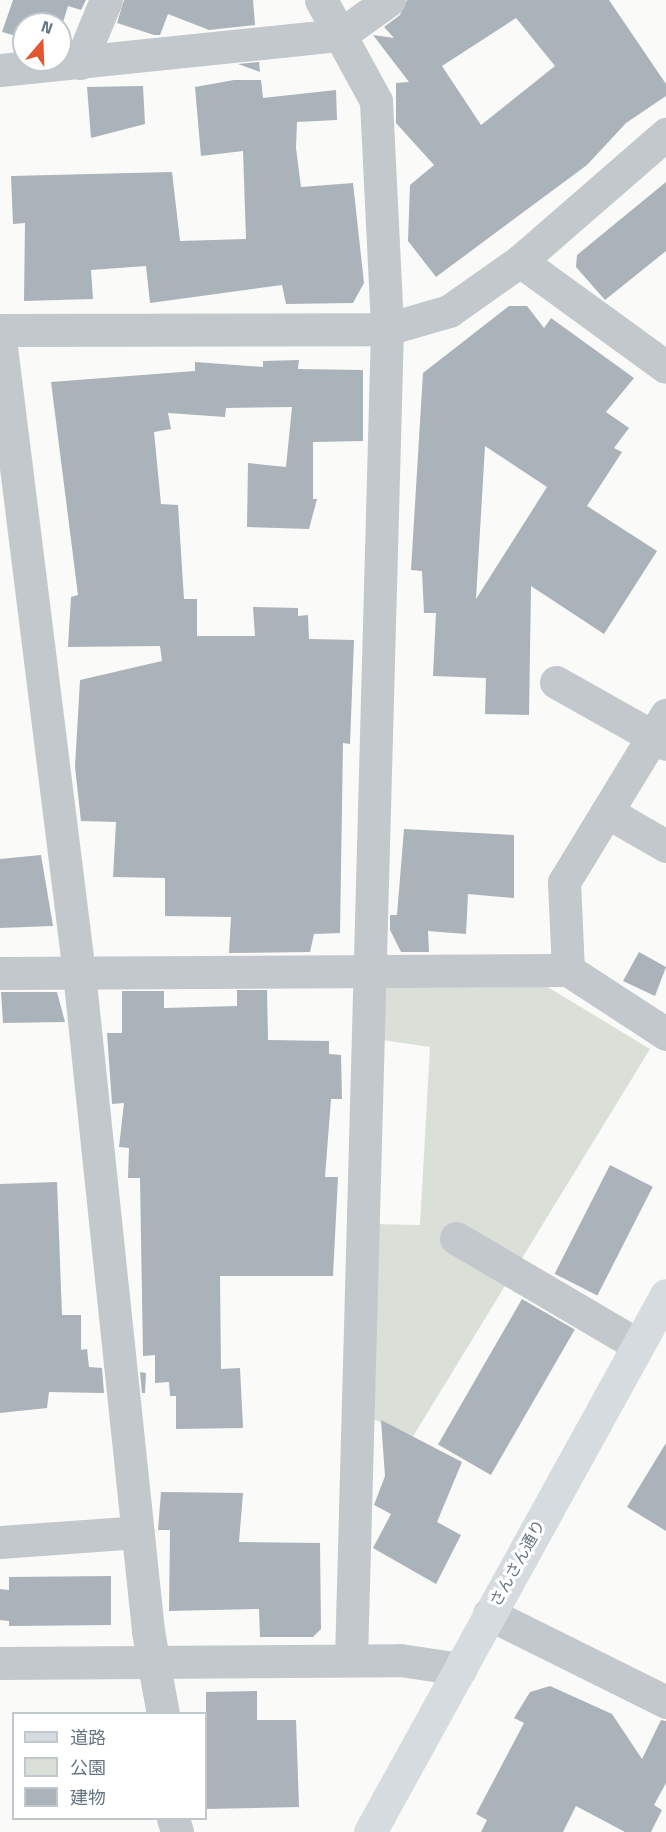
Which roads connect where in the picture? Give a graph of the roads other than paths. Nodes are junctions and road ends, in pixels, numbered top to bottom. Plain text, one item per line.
1 (106, 0) edge
2 (321, 0) edge
3 (389, 0) edge
4 (340, 35) junction
5 (80, 63) junction
6 (0, 70) edge
7 (666, 134) edge
8 (520, 261) junction
9 (387, 329) junction
10 (0, 330) edge
11 (0, 339) edge
12 (666, 367) edge
13 (556, 682) dead end
14 (662, 732) edge
15 (607, 812) junction
16 (666, 846) edge
17 (568, 970) junction
18 (0, 973) edge
19 (79, 973) junction
20 (368, 973) junction
21 (666, 1034) edge
22 (456, 1238) dead end
23 (666, 1295) edge
24 (638, 1345) junction
25 (138, 1532) junction
26 (0, 1542) edge
27 (489, 1614) junction
28 (351, 1660) junction
29 (155, 1662) junction
30 (0, 1663) edge
31 (460, 1669) junction
32 (666, 1702) edge
33 (163, 1712) edge
34 (370, 1832) edge

1 - 5 street
2 - 4 street
3 - 4 street
4 - 5 street
4 - 9 street
5 - 6 street
7 - 8 street
8 - 9 street
8 - 12 street
9 - 10 street
9 - 20 street
11 - 19 street
13 - 14 street
14 - 15 street
15 - 16 street
15 - 17 street
17 - 20 street
17 - 21 street
18 - 19 street
19 - 20 street
19 - 25 street
20 - 28 street
22 - 24 street
23 - 24 main road, さんさん通り
24 - 27 main road, さんさん通り
25 - 26 street
25 - 29 street
27 - 31 main road, さんさん通り
27 - 32 street
28 - 29 street
28 - 31 street
29 - 30 street
29 - 33 street
31 - 34 main road, さんさん通り

